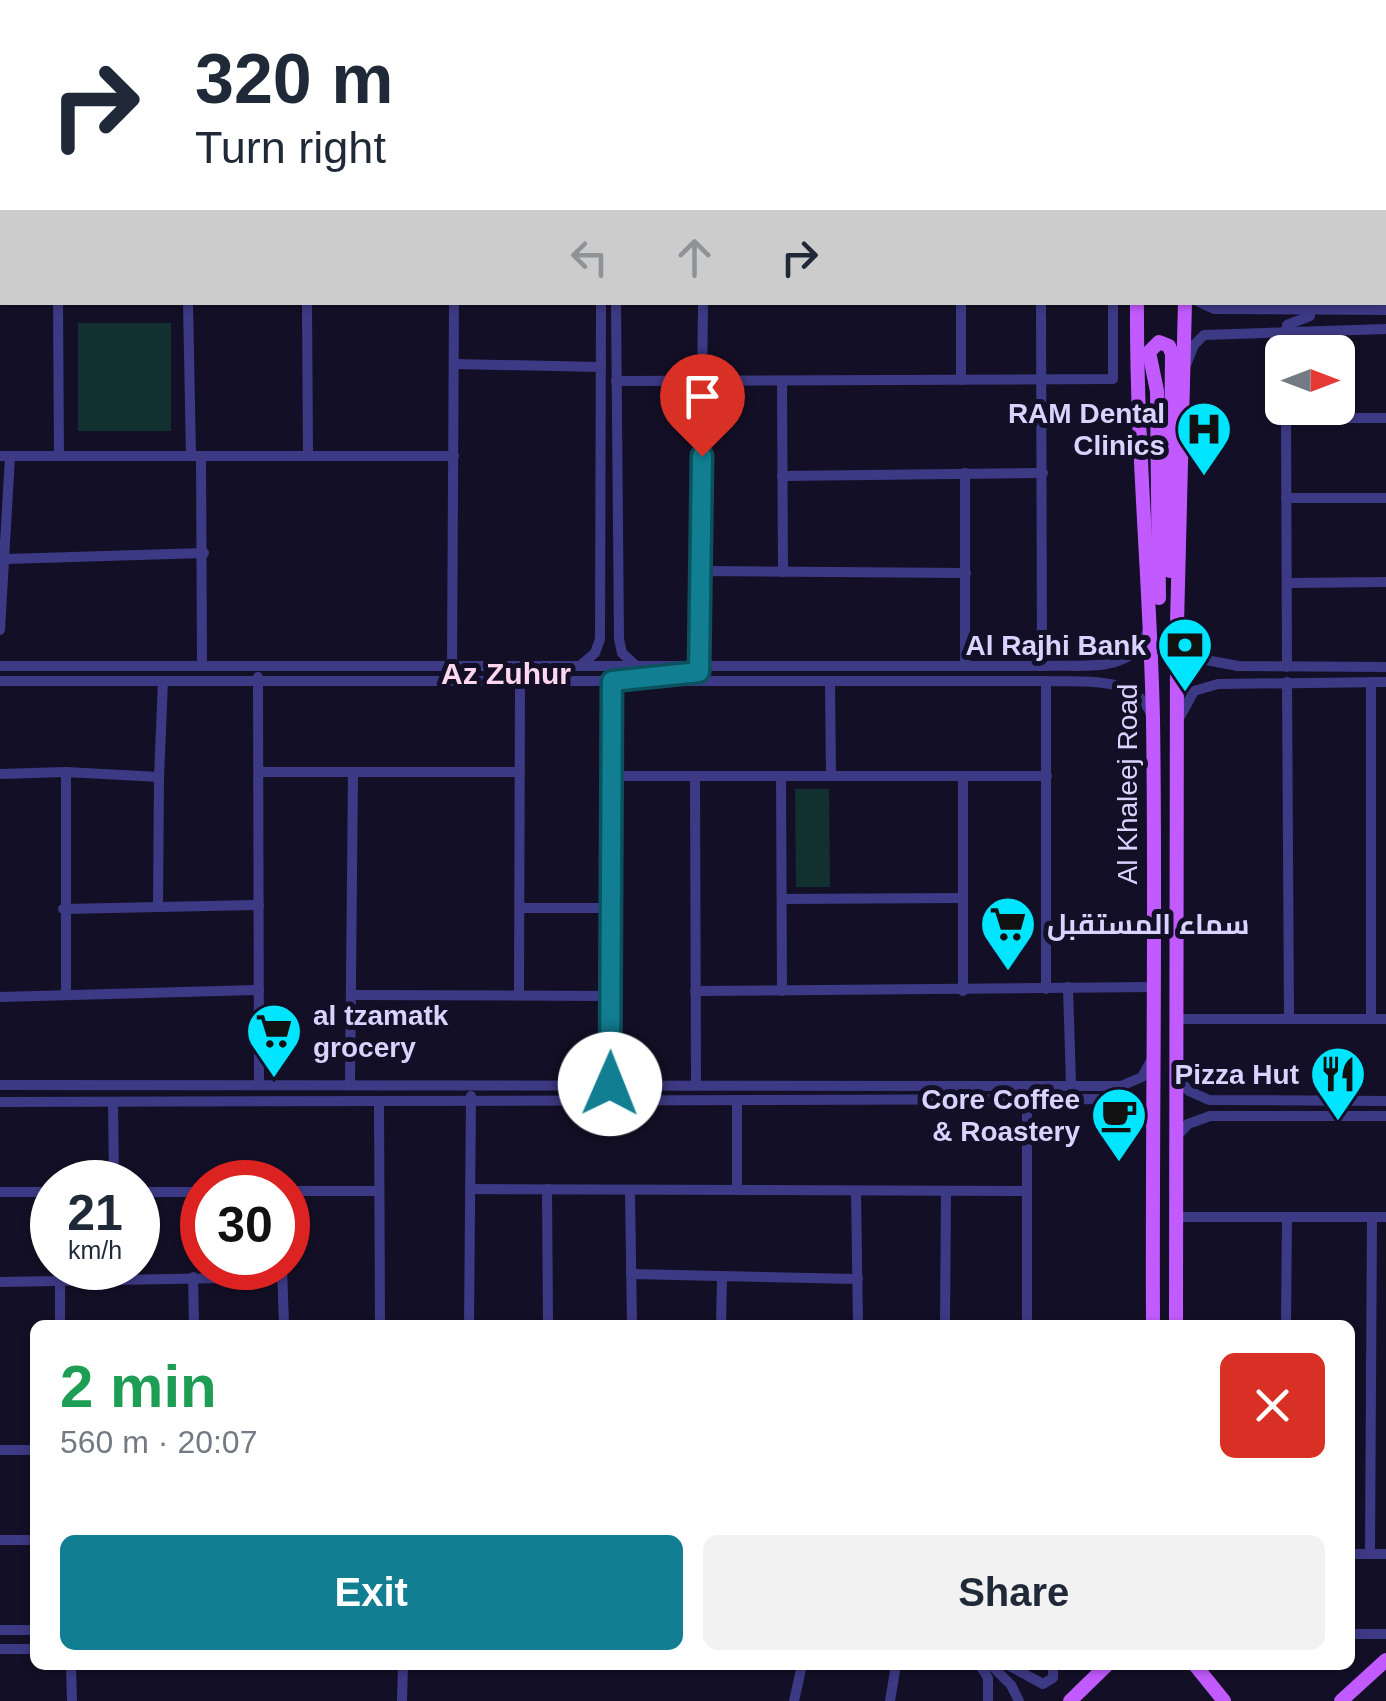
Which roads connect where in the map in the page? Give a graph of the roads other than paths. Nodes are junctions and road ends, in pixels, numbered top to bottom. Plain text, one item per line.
1 (58, 305) edge
2 (188, 305) edge
3 (307, 305) edge
4 (454, 305) edge
5 (601, 305) edge
6 (616, 305) edge
7 (702, 305) edge
8 (961, 305) edge
9 (1041, 305) edge
10 (1113, 305) edge
11 (1136, 305) edge
12 (1185, 305) edge
13 (1205, 305) edge
14 (1292, 307) edge
15 (1351, 310) junction
16 (1386, 310) edge
17 (1386, 329) edge
18 (1285, 330) junction
19 (1285, 335) edge
20 (454, 364) junction
21 (601, 367) junction
22 (1184, 371) junction
23 (702, 380) junction
24 (961, 380) junction
25 (1043, 380) junction
26 (616, 381) junction
27 (782, 381) junction
28 (1355, 416) edge
29 (1386, 418) edge
30 (1286, 425) edge
31 (5, 456) edge
32 (59, 456) junction
33 (196, 456) junction
34 (308, 456) junction
35 (454, 456) junction
36 (966, 473) junction
37 (1043, 473) junction
38 (782, 476) junction
39 (1286, 498) junction
40 (1386, 498) edge
41 (204, 553) junction
42 (7, 558) junction
43 (701, 571) junction
44 (783, 572) junction
45 (966, 573) junction
46 (1386, 582) edge
47 (1286, 583) junction
48 (1150, 621) junction
49 (1178, 624) junction
50 (0, 630) edge
51 (600, 639) junction
52 (618, 639) junction
53 (1177, 661) junction
54 (1114, 662) junction
55 (1218, 664) junction
56 (0, 666) edge
57 (202, 666) junction
58 (258, 666) junction
59 (452, 666) junction
60 (577, 666) junction
61 (640, 666) junction
62 (700, 666) junction
63 (965, 666) junction
64 (1042, 666) junction
65 (1287, 667) junction
66 (1386, 667) edge
67 (0, 681) edge
68 (163, 681) junction
69 (258, 681) junction
70 (520, 681) junction
71 (612, 681) junction
72 (641, 681) junction
73 (830, 681) junction
74 (1046, 681) junction
75 (1287, 682) junction
76 (1371, 682) junction
77 (1386, 682) edge
78 (1218, 684) junction
79 (1114, 685) junction
80 (1152, 692) junction
81 (1153, 720) junction
82 (1178, 725) junction
83 (1370, 764) junction
84 (1386, 764) edge
85 (66, 772) junction
86 (259, 772) junction
87 (353, 772) junction
88 (520, 772) junction
89 (0, 774) edge
90 (612, 776) junction
91 (781, 776) junction
92 (831, 776) junction
93 (1047, 776) junction
94 (159, 777) junction
95 (695, 777) junction
96 (963, 777) junction
97 (963, 898) junction
98 (782, 899) junction
99 (259, 905) junction
100 (158, 907) junction
101 (520, 908) junction
102 (612, 908) junction
103 (63, 909) junction
104 (1371, 912) junction
105 (1386, 912) edge
106 (1152, 987) junction
107 (1068, 988) junction
108 (1046, 989) junction
109 (259, 990) junction
110 (782, 991) junction
111 (963, 991) junction
112 (695, 992) junction
113 (66, 994) junction
114 (354, 995) junction
115 (519, 995) junction
116 (612, 996) junction
117 (0, 997) edge
118 (1178, 1019) junction
119 (1289, 1019) junction
120 (1371, 1019) junction
121 (1386, 1019) edge
122 (1152, 1058) junction
123 (1178, 1078) junction
124 (259, 1084) junction
125 (350, 1084) junction
126 (610, 1084) junction
127 (1071, 1084) junction
128 (1090, 1084) junction
129 (471, 1085) junction
130 (696, 1085) junction
131 (0, 1086) edge
132 (1027, 1099) junction
133 (1081, 1099) junction
134 (471, 1100) junction
135 (737, 1100) junction
136 (379, 1101) junction
137 (1386, 1101) edge
138 (0, 1102) edge
139 (113, 1102) junction
140 (1386, 1116) edge
141 (1152, 1127) junction
142 (1177, 1136) junction
143 (114, 1160) edge
144 (546, 1189) junction
145 (470, 1190) junction
146 (630, 1190) junction
147 (737, 1190) junction
148 (310, 1191) edge
149 (378, 1191) junction
150 (856, 1191) junction
151 (1027, 1191) junction
152 (0, 1192) edge
153 (30, 1192) edge
154 (946, 1192) junction
155 (1386, 1216) edge
156 (1176, 1217) junction
157 (1287, 1217) junction
158 (1372, 1217) junction
159 (631, 1274) junction
160 (722, 1276) junction
161 (858, 1279) junction
162 (30, 1281) edge
163 (0, 1282) edge
164 (60, 1290) edge
165 (193, 1290) edge
166 (283, 1290) edge
167 (1372, 1300) junction
168 (1386, 1300) edge
169 (60, 1320) edge
170 (194, 1320) edge
171 (284, 1320) edge
172 (380, 1320) edge
173 (469, 1320) edge
174 (548, 1320) edge
175 (632, 1320) edge
176 (721, 1320) edge
177 (858, 1320) edge
178 (945, 1320) edge
179 (1027, 1320) edge
180 (1152, 1320) edge
181 (1176, 1320) edge
182 (1286, 1320) edge
183 (1371, 1380) junction
184 (1386, 1380) edge
185 (0, 1450) edge
186 (30, 1450) edge
187 (0, 1540) edge
188 (30, 1540) edge
189 (1355, 1554) edge
190 (1370, 1554) junction
191 (1386, 1554) edge
192 (0, 1630) edge
193 (30, 1630) edge
194 (1355, 1634) edge
195 (1386, 1634) edge
196 (0, 1649) edge
197 (30, 1649) edge
198 (1386, 1660) edge
199 (71, 1670) edge
200 (403, 1670) edge
201 (801, 1670) edge
202 (895, 1670) edge
203 (983, 1670) edge
204 (995, 1670) edge
205 (1017, 1670) edge
206 (1054, 1670) edge
207 (1102, 1670) edge
208 (1201, 1672) edge
209 (72, 1701) edge
210 (402, 1701) edge
211 (794, 1701) edge
212 (890, 1701) edge
213 (988, 1701) edge
214 (1018, 1701) edge
215 (1070, 1701) edge
216 (1224, 1701) edge
217 (1235, 1701) edge
218 (1341, 1701) edge

1 - 32 street
2 - 33 street
3 - 34 street
4 - 20 street
5 - 21 street
6 - 26 street
7 - 23 street
8 - 24 street
9 - 25 street
10 - 25 street
11 - 48 main road, Al Khaleej Road
12 - 22 main road, Al Khaleej Road
13 - 14 street
14 - 15 street
15 - 16 street
15 - 18 street
17 - 18 street
18 - 19 street
18 - 22 street
20 - 21 street
20 - 35 street
21 - 51 street
22 - 49 main road, Al Khaleej Road
23 - 26 street
23 - 27 street
23 - 43 street
24 - 25 street
24 - 27 street
25 - 37 street
26 - 52 street
27 - 38 street
28 - 29 street
30 - 39 street
31 - 32 street
31 - 42 street
32 - 33 street
33 - 34 street
33 - 41 street
34 - 35 street
35 - 59 street
36 - 37 street
36 - 38 street
36 - 45 street
37 - 64 street
38 - 44 street
39 - 40 street
39 - 47 street
41 - 42 street
41 - 57 street
42 - 50 street
43 - 44 street
43 - 62 street
44 - 45 street
45 - 63 street
46 - 47 street
47 - 65 street
48 - 54 street
48 - 80 main road, Al Khaleej Road
49 - 53 main road, Al Khaleej Road
49 - 55 street
51 - 52 street
51 - 60 street
52 - 61 street
53 - 80 main road
53 - 82 main road, Al Khaleej Road
54 - 64 street
54 - 79 street
55 - 65 street
55 - 78 street
56 - 57 street
57 - 58 street
58 - 59 street
58 - 69 street
59 - 60 street
60 - 61 street
61 - 62 street
62 - 63 street
62 - 72 street
63 - 64 street
65 - 66 street
67 - 68 street
68 - 69 street
68 - 94 street
69 - 70 street
69 - 86 street
70 - 71 street
70 - 88 street
71 - 72 street
71 - 90 street
72 - 73 street
73 - 74 street
73 - 92 street
74 - 79 street
74 - 93 street
75 - 76 street
75 - 78 street
75 - 119 street
76 - 77 street
76 - 83 street
78 - 82 street
79 - 81 street
80 - 81 main road, Al Khaleej Road
81 - 106 main road, Al Khaleej Road
82 - 118 main road, Al Khaleej Road
83 - 84 street
83 - 104 street
85 - 89 street
85 - 94 street
85 - 103 street
86 - 87 street
86 - 99 street
87 - 88 street
87 - 114 street
88 - 101 street
90 - 95 street
90 - 102 street
91 - 92 street
91 - 95 street
91 - 98 street
92 - 96 street
93 - 96 street
93 - 108 street
94 - 100 street
95 - 112 street
96 - 97 street
97 - 98 street
97 - 111 street
98 - 110 street
99 - 100 street
99 - 109 street
100 - 103 street
101 - 102 street
101 - 115 street
102 - 116 street
103 - 113 street
104 - 105 street
104 - 120 street
106 - 107 street
106 - 122 main road, Al Khaleej Road
107 - 108 street
107 - 127 street
108 - 111 street
109 - 113 street
109 - 124 street
110 - 111 street
110 - 112 street
112 - 130 street
113 - 117 street
114 - 115 street
114 - 125 street
115 - 116 street
116 - 126 street
118 - 119 street
118 - 123 main road, Al Khaleej Road
119 - 120 street
120 - 121 street
122 - 128 street
122 - 141 main road, Al Khaleej Road
123 - 137 street
123 - 142 main road, Al Khaleej Road
124 - 125 street
124 - 131 street
125 - 129 street
126 - 129 street
126 - 130 street
127 - 128 street
127 - 130 street
128 - 133 street
129 - 134 street
132 - 133 street
132 - 135 street
132 - 151 street
133 - 141 street
134 - 135 street
134 - 136 street
134 - 145 street
135 - 147 street
136 - 139 street
136 - 149 street
138 - 139 street
139 - 143 street
140 - 142 street
141 - 180 main road, Al Khaleej Road
142 - 156 main road, Al Khaleej Road
144 - 145 street
144 - 146 street
144 - 174 street
145 - 173 street
146 - 147 street
146 - 159 street
147 - 150 street
148 - 149 street
149 - 172 street
150 - 154 street
150 - 161 street
151 - 154 street
151 - 179 street
152 - 153 street
154 - 178 street
155 - 158 street
156 - 157 street
156 - 181 main road, Al Khaleej Road
157 - 158 street
157 - 182 street
158 - 167 street
159 - 160 street
159 - 175 street
160 - 161 street
160 - 176 street
161 - 177 street
162 - 163 street
164 - 169 street
165 - 170 street
166 - 171 street
167 - 168 street
167 - 183 street
183 - 184 street
183 - 190 street
185 - 186 street
187 - 188 street
189 - 190 street
190 - 191 street
192 - 193 street
194 - 195 street
196 - 197 street
198 - 218 main road
199 - 209 street
200 - 210 street
201 - 211 street
202 - 212 street
203 - 213 street
204 - 214 street
205 - 206 street
207 - 215 main road
208 - 216 main road
208 - 217 main road

